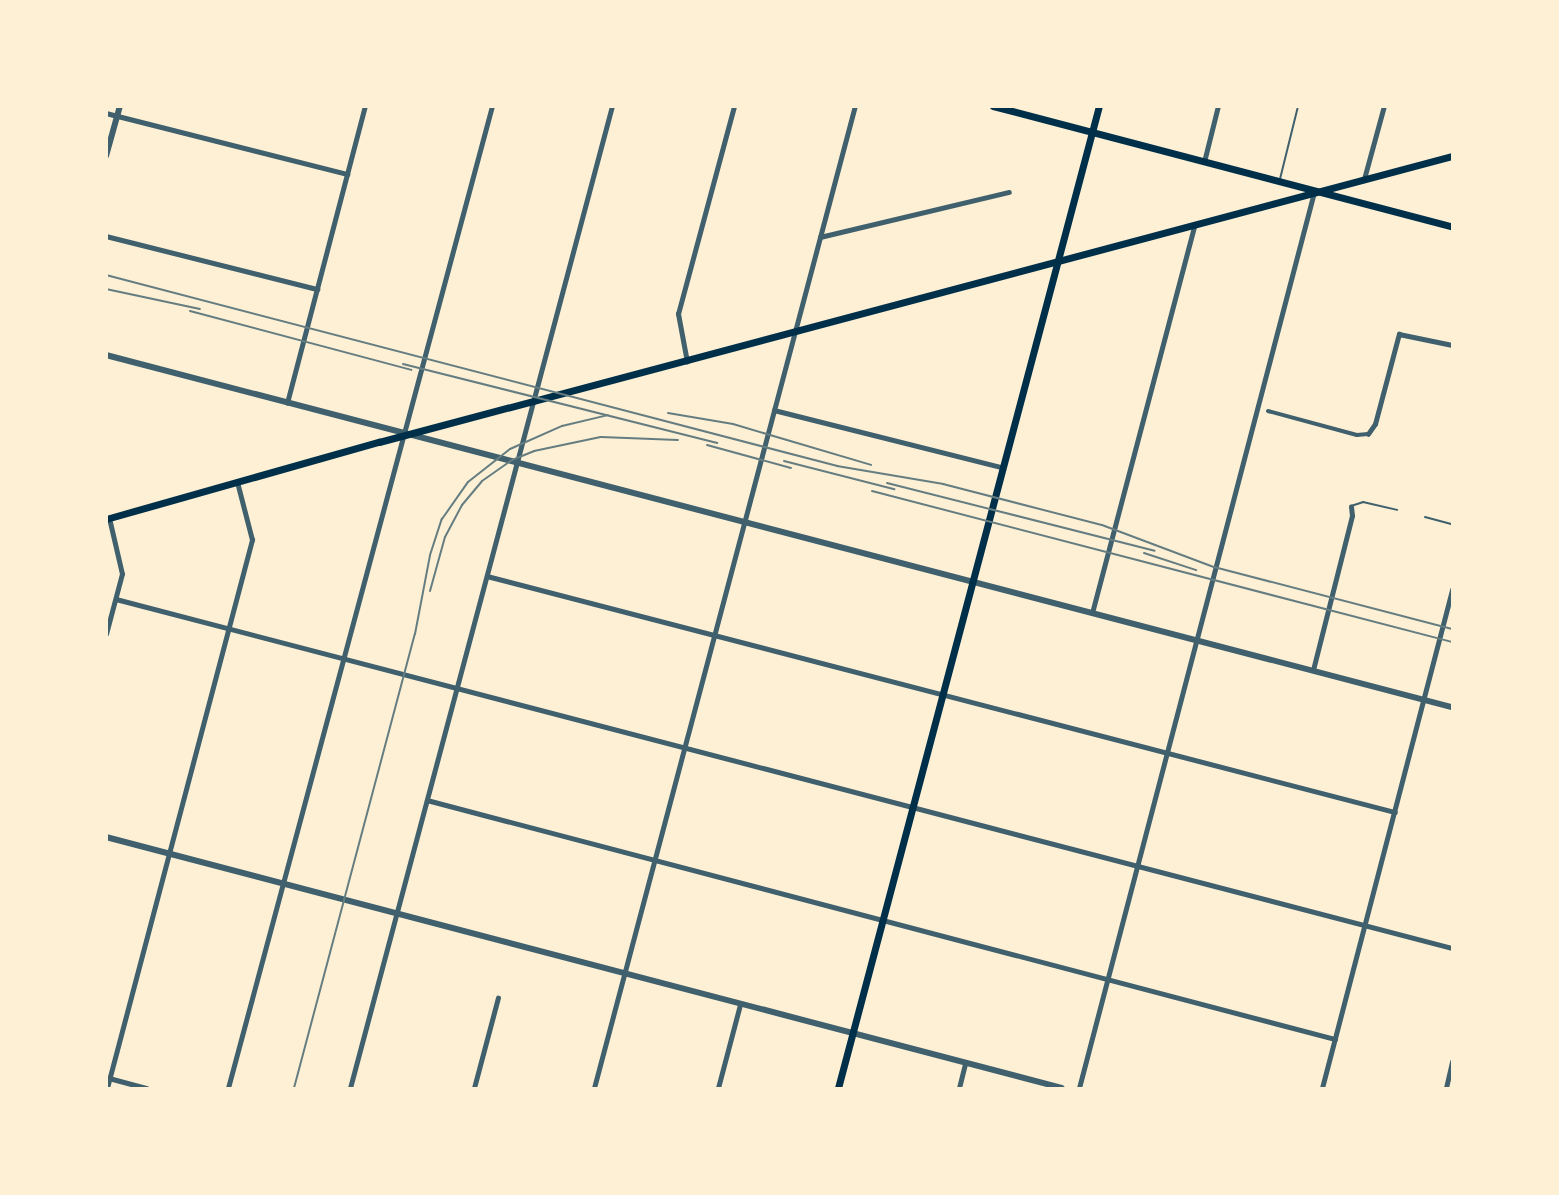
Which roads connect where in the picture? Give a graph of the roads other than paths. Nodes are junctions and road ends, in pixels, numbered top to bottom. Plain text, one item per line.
1 (120, 106) edge
2 (365, 106) edge
3 (492, 106) edge
4 (612, 106) edge
5 (734, 106) edge
6 (855, 106) edge
7 (993, 106) edge
8 (1099, 106) edge
9 (1218, 106) edge
10 (1298, 106) edge
11 (1384, 106) edge
12 (106, 113) edge
13 (117, 116) junction
14 (1092, 133) junction
15 (106, 156) edge
16 (1452, 156) edge
17 (1204, 162) junction
18 (347, 174) junction
19 (1364, 179) junction
20 (1279, 182) junction
21 (1010, 192) dead end
22 (1314, 192) junction
23 (1194, 226) junction
24 (1452, 226) edge
25 (106, 236) edge
26 (820, 237) junction
27 (1056, 263) junction
28 (317, 289) junction
29 (794, 334) junction
30 (1452, 345) edge
31 (106, 355) edge
32 (687, 362) junction
33 (286, 404) junction
34 (532, 404) junction
35 (774, 410) junction
36 (1268, 411) dead end
37 (1368, 434) joint
38 (404, 435) junction
39 (517, 463) junction
40 (1001, 467) junction
41 (237, 483) junction
42 (1351, 507) joint
43 (1397, 510) dead end
44 (1425, 517) dead end
45 (108, 519) edge
46 (744, 522) junction
47 (1452, 524) edge
48 (487, 576) junction
49 (971, 581) junction
50 (1452, 590) edge
51 (116, 599) junction
52 (1092, 613) junction
53 (229, 628) junction
54 (106, 634) edge
55 (714, 635) junction
56 (1198, 640) junction
57 (342, 658) junction
58 (1313, 670) junction
59 (457, 688) junction
60 (941, 694) junction
61 (1424, 699) junction
62 (1452, 706) edge
63 (684, 748) junction
64 (1168, 753) junction
65 (427, 800) junction
66 (911, 808) junction
67 (1395, 812) junction
68 (106, 837) edge
69 (169, 853) junction
70 (655, 860) junction
71 (1138, 866) junction
72 (282, 883) junction
73 (397, 914) junction
74 (882, 920) junction
75 (1365, 925) junction
76 (1452, 948) edge
77 (624, 974) junction
78 (1108, 979) junction
79 (498, 998) dead end
80 (740, 1005) junction
81 (852, 1034) junction
82 (1335, 1039) junction
83 (1452, 1062) edge
84 (965, 1064) junction
85 (108, 1078) edge
86 (107, 1089) edge
87 (147, 1089) edge
88 (228, 1089) edge
89 (350, 1089) edge
90 (474, 1089) edge
91 (594, 1089) edge
92 (718, 1089) edge
93 (838, 1089) edge
94 (959, 1089) edge
95 (1062, 1089) edge
96 (1079, 1089) edge
97 (1322, 1089) edge
98 (1446, 1089) edge

1 - 13 street
2 - 18 street
3 - 38 street
4 - 34 street
5 - 32 street
6 - 26 street
7 - 14 main road
8 - 14 main road
9 - 17 street
10 - 20 lane
11 - 19 street
12 - 13 street
13 - 15 street
13 - 18 street
14 - 17 main road
14 - 27 main road
16 - 19 main road
17 - 20 main road
18 - 28 street
19 - 22 main road
20 - 22 main road
21 - 26 street
22 - 23 main road
22 - 24 main road
22 - 56 street
23 - 27 main road
23 - 52 street
25 - 28 street
26 - 29 street
27 - 29 main road
27 - 40 main road
28 - 33 street
29 - 32 main road
29 - 35 street
30 - 37 street
31 - 33 street
32 - 34 main road
33 - 38 street
34 - 38 main road
34 - 39 street
35 - 40 street
35 - 46 street
36 - 37 street
38 - 39 street
38 - 41 main road
38 - 57 street
39 - 46 street
39 - 48 street
40 - 49 main road
41 - 45 main road
41 - 53 street
42 - 43 lane
42 - 58 street
44 - 47 lane
45 - 51 street
46 - 49 street
46 - 55 street
48 - 55 street
48 - 59 street
49 - 52 street
49 - 60 main road
50 - 61 street
51 - 53 street
51 - 54 street
52 - 56 street
53 - 57 street
53 - 69 street
55 - 60 street
55 - 63 street
56 - 58 street
56 - 64 street
57 - 59 street
57 - 72 street
58 - 61 street
59 - 63 street
59 - 65 street
60 - 64 street
60 - 66 main road
61 - 62 street
61 - 67 street
63 - 66 street
63 - 70 street
64 - 67 street
64 - 71 street
65 - 70 street
65 - 73 street
66 - 71 street
66 - 74 main road
67 - 75 street
68 - 69 street
69 - 72 street
69 - 85 street
70 - 74 street
70 - 77 street
71 - 75 street
71 - 78 street
72 - 73 street
72 - 88 street
73 - 77 street
73 - 89 street
74 - 78 street
74 - 81 main road
75 - 76 street
75 - 82 street
77 - 80 street
77 - 91 street
78 - 82 street
78 - 96 street
79 - 90 street
80 - 81 street
80 - 92 street
81 - 84 street
81 - 93 main road
82 - 97 street
83 - 98 street
84 - 94 street
84 - 95 street
85 - 86 street
85 - 87 street

